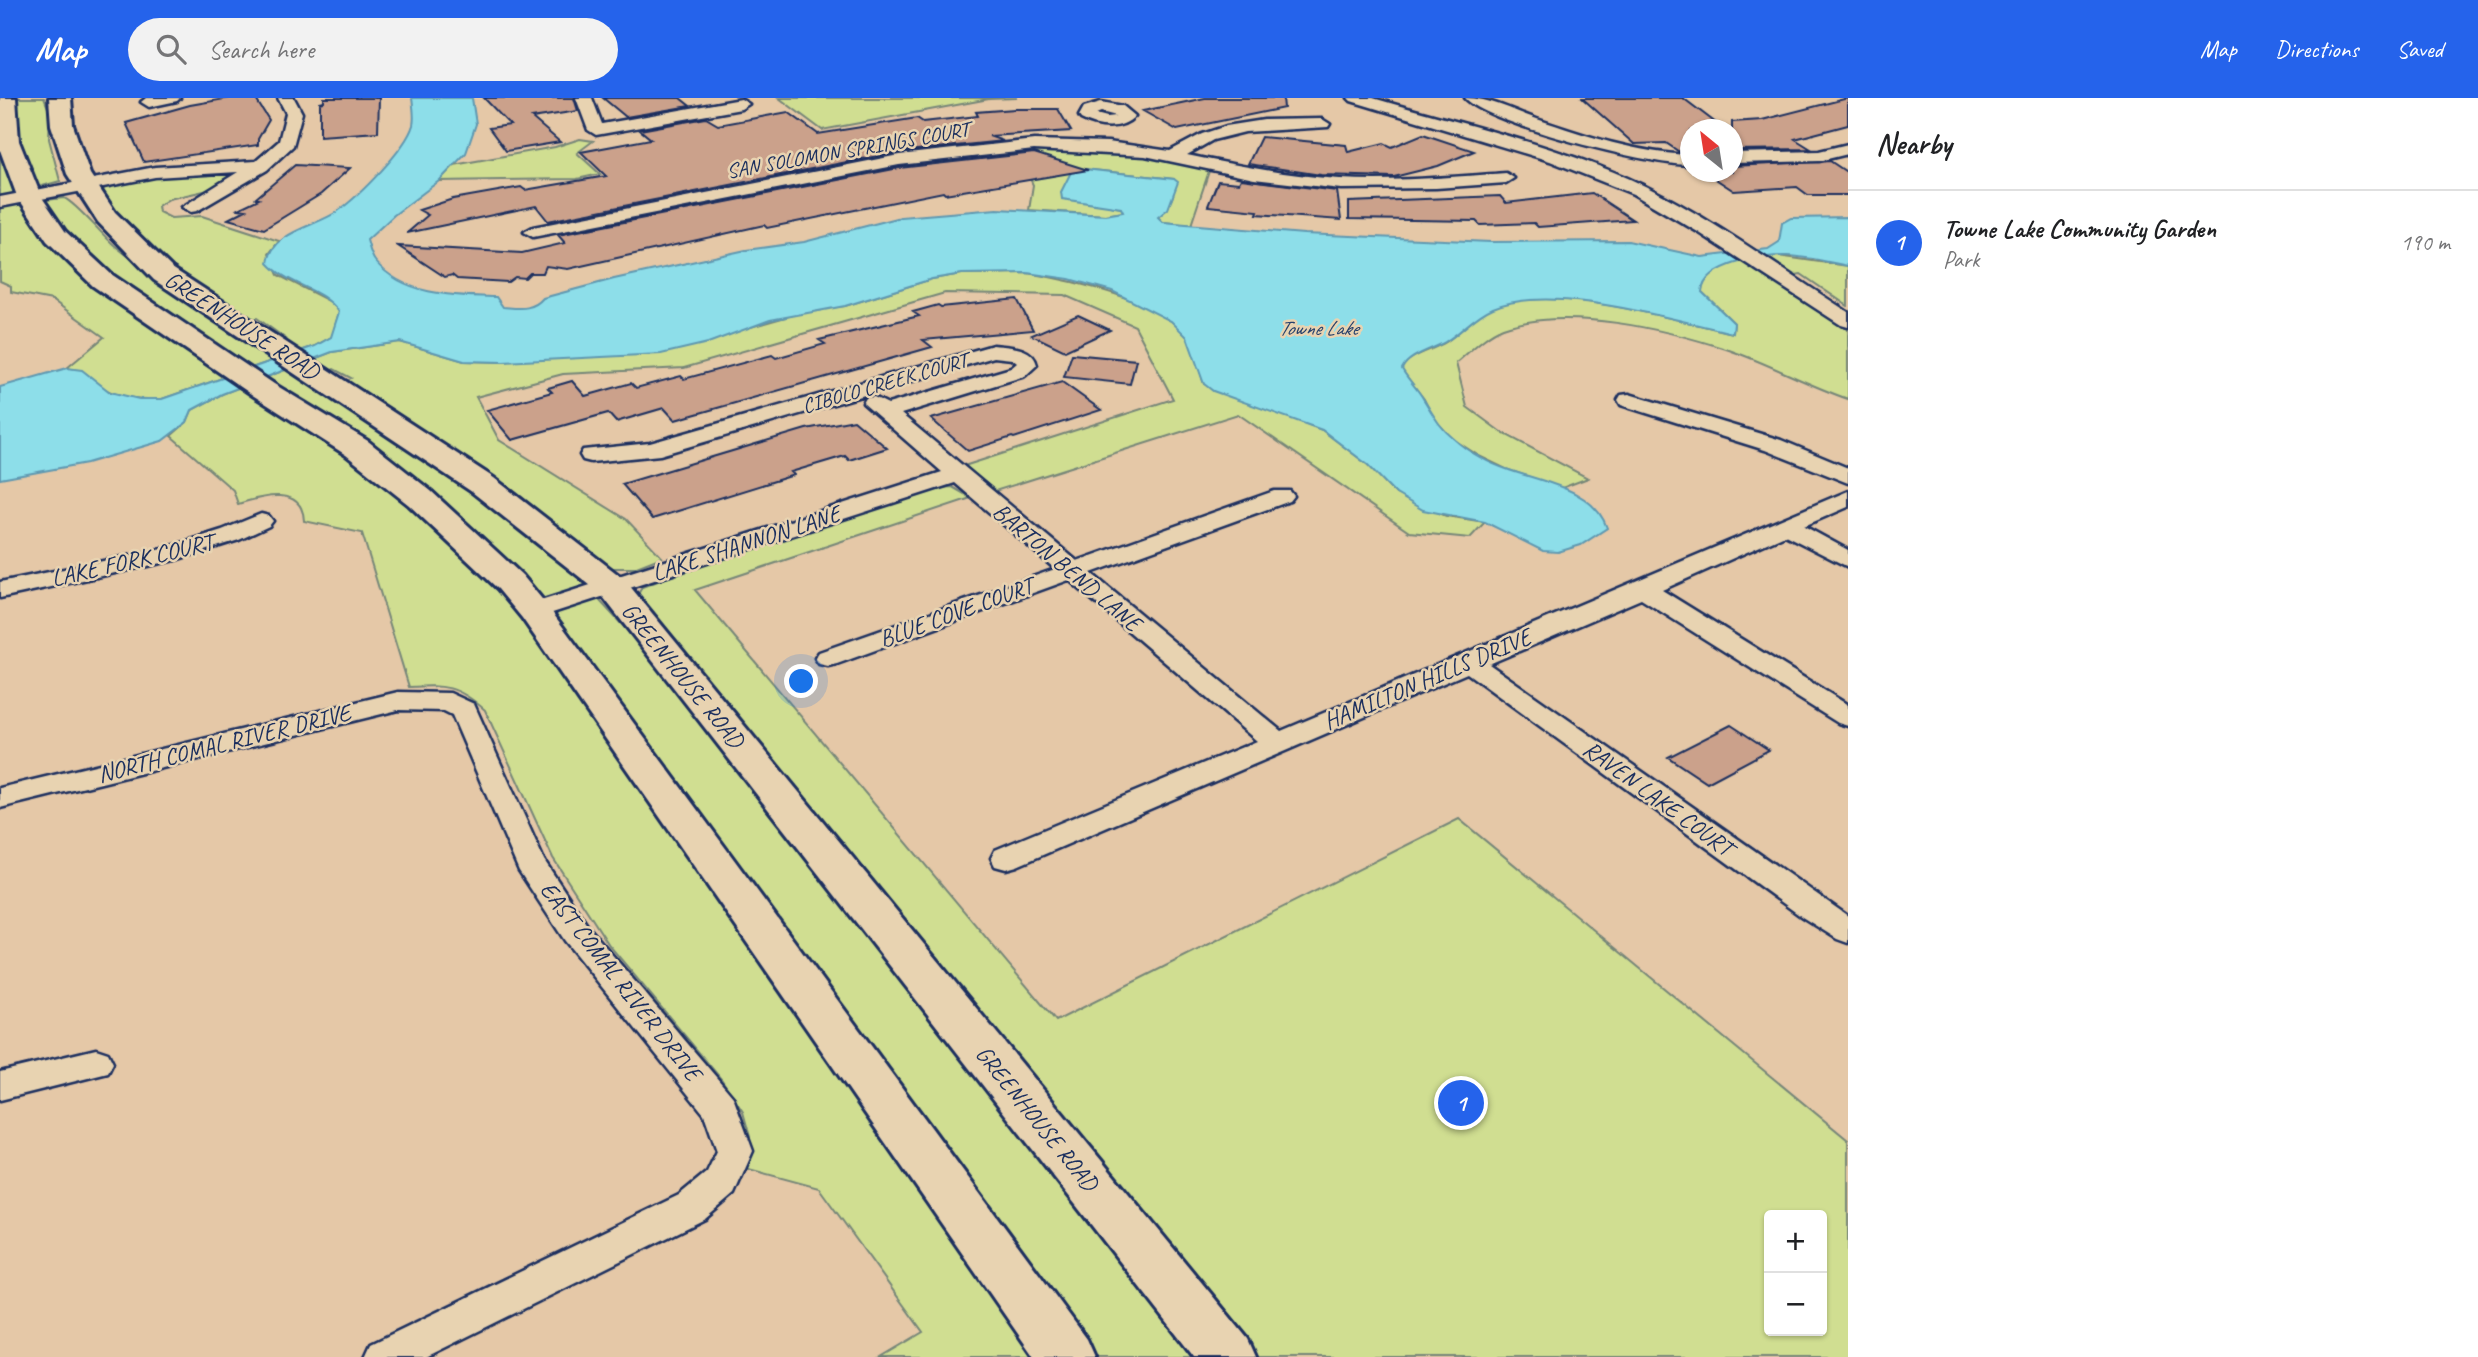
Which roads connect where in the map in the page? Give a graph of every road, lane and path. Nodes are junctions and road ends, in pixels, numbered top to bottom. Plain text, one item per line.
1 (5, 98) edge
2 (60, 98) edge
3 (172, 98) edge
4 (286, 98) edge
5 (584, 98) edge
6 (1356, 98) edge
7 (1381, 98) edge
8 (1473, 98) edge
9 (149, 102) dead end
10 (741, 104) dead end
11 (1101, 109) edge
12 (1445, 123) junction
13 (1322, 124) dead end
14 (1108, 146) junction
15 (1848, 149) edge
16 (1174, 156) junction
17 (1743, 158) edge
18 (1680, 160) edge
19 (261, 166) junction
20 (1506, 178) dead end
21 (82, 186) junction
22 (29, 196) junction
23 (0, 202) edge
24 (191, 207) dead end
25 (533, 232) dead end
26 (1848, 321) edge
27 (858, 390) junction
28 (1629, 400) dead end
29 (885, 412) junction
30 (591, 455) dead end
31 (957, 475) junction
32 (1848, 476) edge
33 (1282, 496) dead end
34 (1848, 498) edge
35 (261, 521) dead end
36 (1786, 526) junction
37 (1848, 560) edge
38 (1072, 571) junction
39 (612, 586) junction
40 (1643, 589) junction
41 (0, 590) edge
42 (534, 611) junction
43 (828, 658) dead end
44 (1469, 662) junction
45 (450, 702) joint
46 (1848, 717) edge
47 (1276, 743) junction
48 (0, 798) edge
49 (1006, 858) dead end
50 (1848, 931) edge
51 (96, 1063) dead end
52 (0, 1086) edge
53 (385, 1357) edge
54 (1067, 1357) edge
55 (1228, 1357) edge

1 - 22 main road, GREENHOUSE ROAD
2 - 21 main road, GREENHOUSE ROAD
3 - 9 street
4 - 19 street
5 - 10 street
6 - 12 street
7 - 12 street
8 - 18 street
11 - 14 street
12 - 26 street
13 - 16 street
14 - 16 street, SAN SOLOMON SPRINGS COURT
14 - 25 street, SAN SOLOMON SPRINGS COURT
15 - 17 street
16 - 20 street, SAN SOLOMON SPRINGS COURT
19 - 21 street
19 - 24 street
21 - 22 street
21 - 39 main road, GREENHOUSE ROAD
22 - 23 street
22 - 42 main road, GREENHOUSE ROAD
27 - 29 street, BARTON BEND LANE
27 - 29 street, CIBOLO CREEK COURT
27 - 30 street, CIBOLO CREEK COURT
28 - 32 street
29 - 31 street, BARTON BEND LANE
31 - 38 street, BARTON BEND LANE
31 - 39 street, LAKE SHANNON LANE
33 - 38 street, BLUE COVE COURT
34 - 36 street, HAMILTON HILLS DRIVE
35 - 41 street, LAKE FORK COURT
36 - 37 street
36 - 40 street, HAMILTON HILLS DRIVE
38 - 43 street, BLUE COVE COURT
38 - 47 street, BARTON BEND LANE
39 - 42 street, LAKE SHANNON LANE
39 - 55 main road, GREENHOUSE ROAD
40 - 44 street, HAMILTON HILLS DRIVE
40 - 46 street
42 - 54 main road, GREENHOUSE ROAD
44 - 47 street, HAMILTON HILLS DRIVE
44 - 50 street, RAVEN LAKE COURT
45 - 48 street, NORTH COMAL RIVER DRIVE
45 - 53 street, EAST COMAL RIVER DRIVE
47 - 49 street, HAMILTON HILLS DRIVE
51 - 52 street

